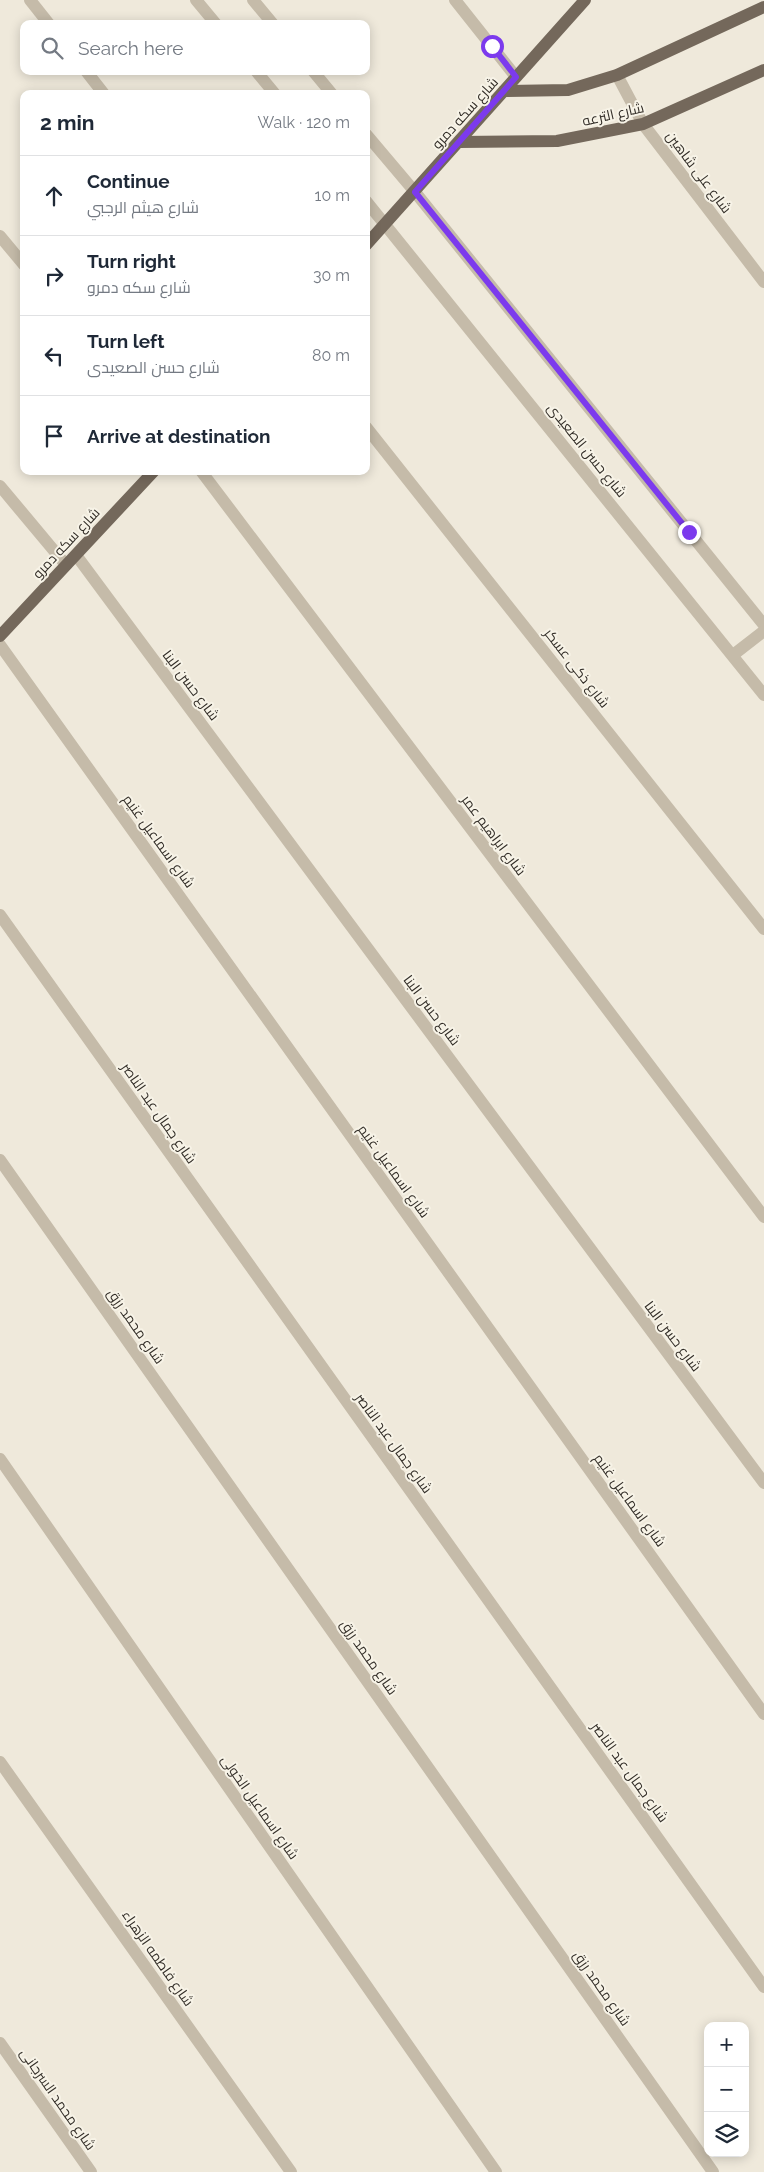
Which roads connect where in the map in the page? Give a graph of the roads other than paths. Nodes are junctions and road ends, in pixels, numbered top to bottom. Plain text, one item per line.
1 (30, 0) edge
2 (196, 0) edge
3 (253, 0) edge
4 (455, 0) edge
5 (584, 0) edge
6 (764, 8) edge
7 (46, 20) edge
8 (213, 20) edge
9 (270, 20) edge
10 (764, 70) edge
11 (89, 75) edge
12 (259, 75) edge
13 (316, 75) edge
14 (617, 75) junction
15 (516, 77) junction
16 (101, 90) edge
17 (272, 90) edge
18 (329, 90) edge
19 (504, 91) junction
20 (643, 124) junction
21 (370, 139) edge
22 (459, 142) junction
23 (415, 192) junction
24 (370, 206) edge
25 (386, 224) junction
26 (0, 236) edge
27 (370, 241) edge
28 (20, 260) edge
29 (764, 282) edge
30 (370, 432) edge
31 (150, 475) edge
32 (204, 475) edge
33 (0, 486) edge
34 (76, 555) junction
35 (66, 565) junction
36 (764, 625) edge
37 (764, 631) edge
38 (0, 636) edge
39 (0, 645) edge
40 (733, 655) junction
41 (764, 695) edge
42 (0, 915) edge
43 (764, 928) edge
44 (0, 1160) edge
45 (764, 1217) edge
46 (0, 1459) edge
47 (764, 1483) edge
48 (764, 1714) edge
49 (0, 1762) edge
50 (764, 1987) edge
51 (0, 2043) edge
52 (91, 2172) edge
53 (291, 2172) edge
54 (496, 2172) edge
55 (713, 2172) edge

1 - 7 street
2 - 8 street
3 - 9 street
4 - 15 street
5 - 15 main road, شارع سكه دمرو
6 - 14 main road
10 - 20 main road, شارع الترعه
11 - 16 street
12 - 17 street
13 - 18 street
14 - 19 main road
14 - 20 street, شارع على شاهين
15 - 19 main road, شارع سكه دمرو
19 - 22 main road, شارع سكه دمرو
20 - 22 main road, شارع الترعه
20 - 29 street, شارع على شاهين
21 - 23 street, شارع حسن الصعيدى
22 - 23 main road, شارع سكه دمرو
23 - 25 main road, شارع سكه دمرو
23 - 36 street, شارع حسن الصعيدى
24 - 25 street, شارع حسن الصعيدى
25 - 27 main road, شارع سكه دمرو
25 - 40 street, شارع حسن الصعيدى
26 - 28 street
30 - 43 street, شارع ذكى عسكر
31 - 34 main road, شارع سكه دمرو
32 - 45 street, شارع ابراهيم عمر
33 - 35 street
34 - 35 main road, شارع سكه دمرو
34 - 47 street, شارع حسن البنا
35 - 38 main road, شارع سكه دمرو
37 - 40 street
39 - 48 street, شارع اسماعيل غنيم
40 - 41 street, شارع حسن الصعيدى
42 - 50 street, شارع جمال عبد الناصر
44 - 55 street, شارع محمد رزق
46 - 54 street, شارع اسماعيل الخولى
49 - 53 street, شارع فاطمه الزهراء
51 - 52 street, شارع محمد السرجانى

